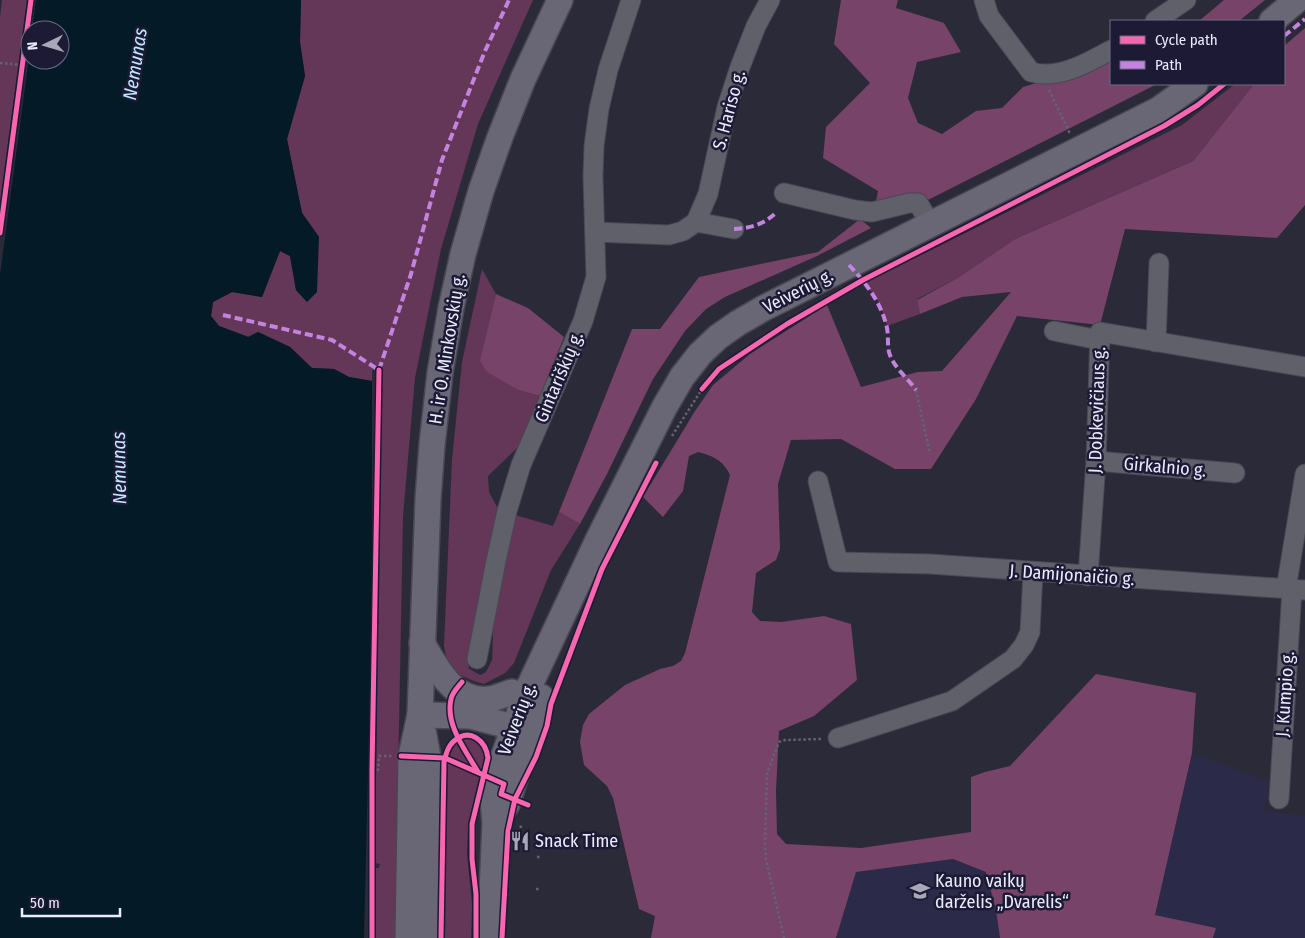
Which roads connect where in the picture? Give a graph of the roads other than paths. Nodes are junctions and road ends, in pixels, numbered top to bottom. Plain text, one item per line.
1 (560, 0) edge
2 (632, 0) edge
3 (770, 0) edge
4 (984, 0) edge
5 (1186, 0) edge
6 (1297, 0) edge
7 (1156, 20) edge
8 (1273, 20) edge
9 (1110, 51) edge
10 (1194, 85) edge
11 (784, 192) dead end
12 (696, 222) junction
13 (930, 223) junction
14 (734, 229) dead end
15 (595, 232) junction
16 (1159, 263) dead end
17 (1054, 331) dead end
18 (1099, 340) junction
19 (1156, 342) junction
20 (1305, 367) edge
21 (1096, 462) junction
22 (1235, 473) dead end
23 (1305, 474) edge
24 (818, 481) dead end
25 (1033, 572) junction
26 (1088, 576) junction
27 (1295, 590) edge
28 (422, 643) junction
29 (547, 647) junction
30 (477, 659) dead end
31 (512, 692) junction
32 (541, 696) junction
33 (420, 715) junction
34 (470, 716) junction
35 (513, 727) junction
36 (838, 738) road end
37 (1279, 799) dead end
38 (495, 823) junction
39 (408, 938) edge
40 (425, 938) edge
41 (490, 938) edge

1 - 28 main road, H. ir O. Minkovskių g.
2 - 15 street
3 - 12 street, S. Hariso g.
4 - 9 street
5 - 7 street
6 - 8 main road
10 - 13 main road, Veiverių g.
11 - 13 street
12 - 14 street
12 - 15 street
13 - 29 main road, Veiverių g.
15 - 30 street, Gintariškių g.
16 - 19 street
17 - 18 street
18 - 19 street, J. Dobkevičiaus g.
18 - 21 street, J. Dobkevičiaus g.
19 - 20 street, J. Dobkevičiaus g.
21 - 22 street, Girkalnio g.
21 - 26 street, J. Dobkevičiaus g.
23 - 27 street, J. Kumpio g.
24 - 25 street, J. Damijonaičio g.
25 - 26 street, J. Damijonaičio g.
25 - 36 street
26 - 27 street, J. Damijonaičio g.
27 - 37 street, J. Kumpio g.
28 - 31 main road
28 - 33 main road, H. ir O. Minkovskių g.
29 - 31 main road
29 - 32 main road, Veiverių g.
29 - 35 main road, Veiverių g.
31 - 34 main road
32 - 35 main road
32 - 38 main road, Veiverių g.
33 - 34 main road
33 - 39 main road, H. ir O. Minkovskių g.
33 - 40 main road, H. ir O. Minkovskių g.
34 - 35 main road
35 - 38 main road, Veiverių g.
38 - 41 main road, Veiverių g.

